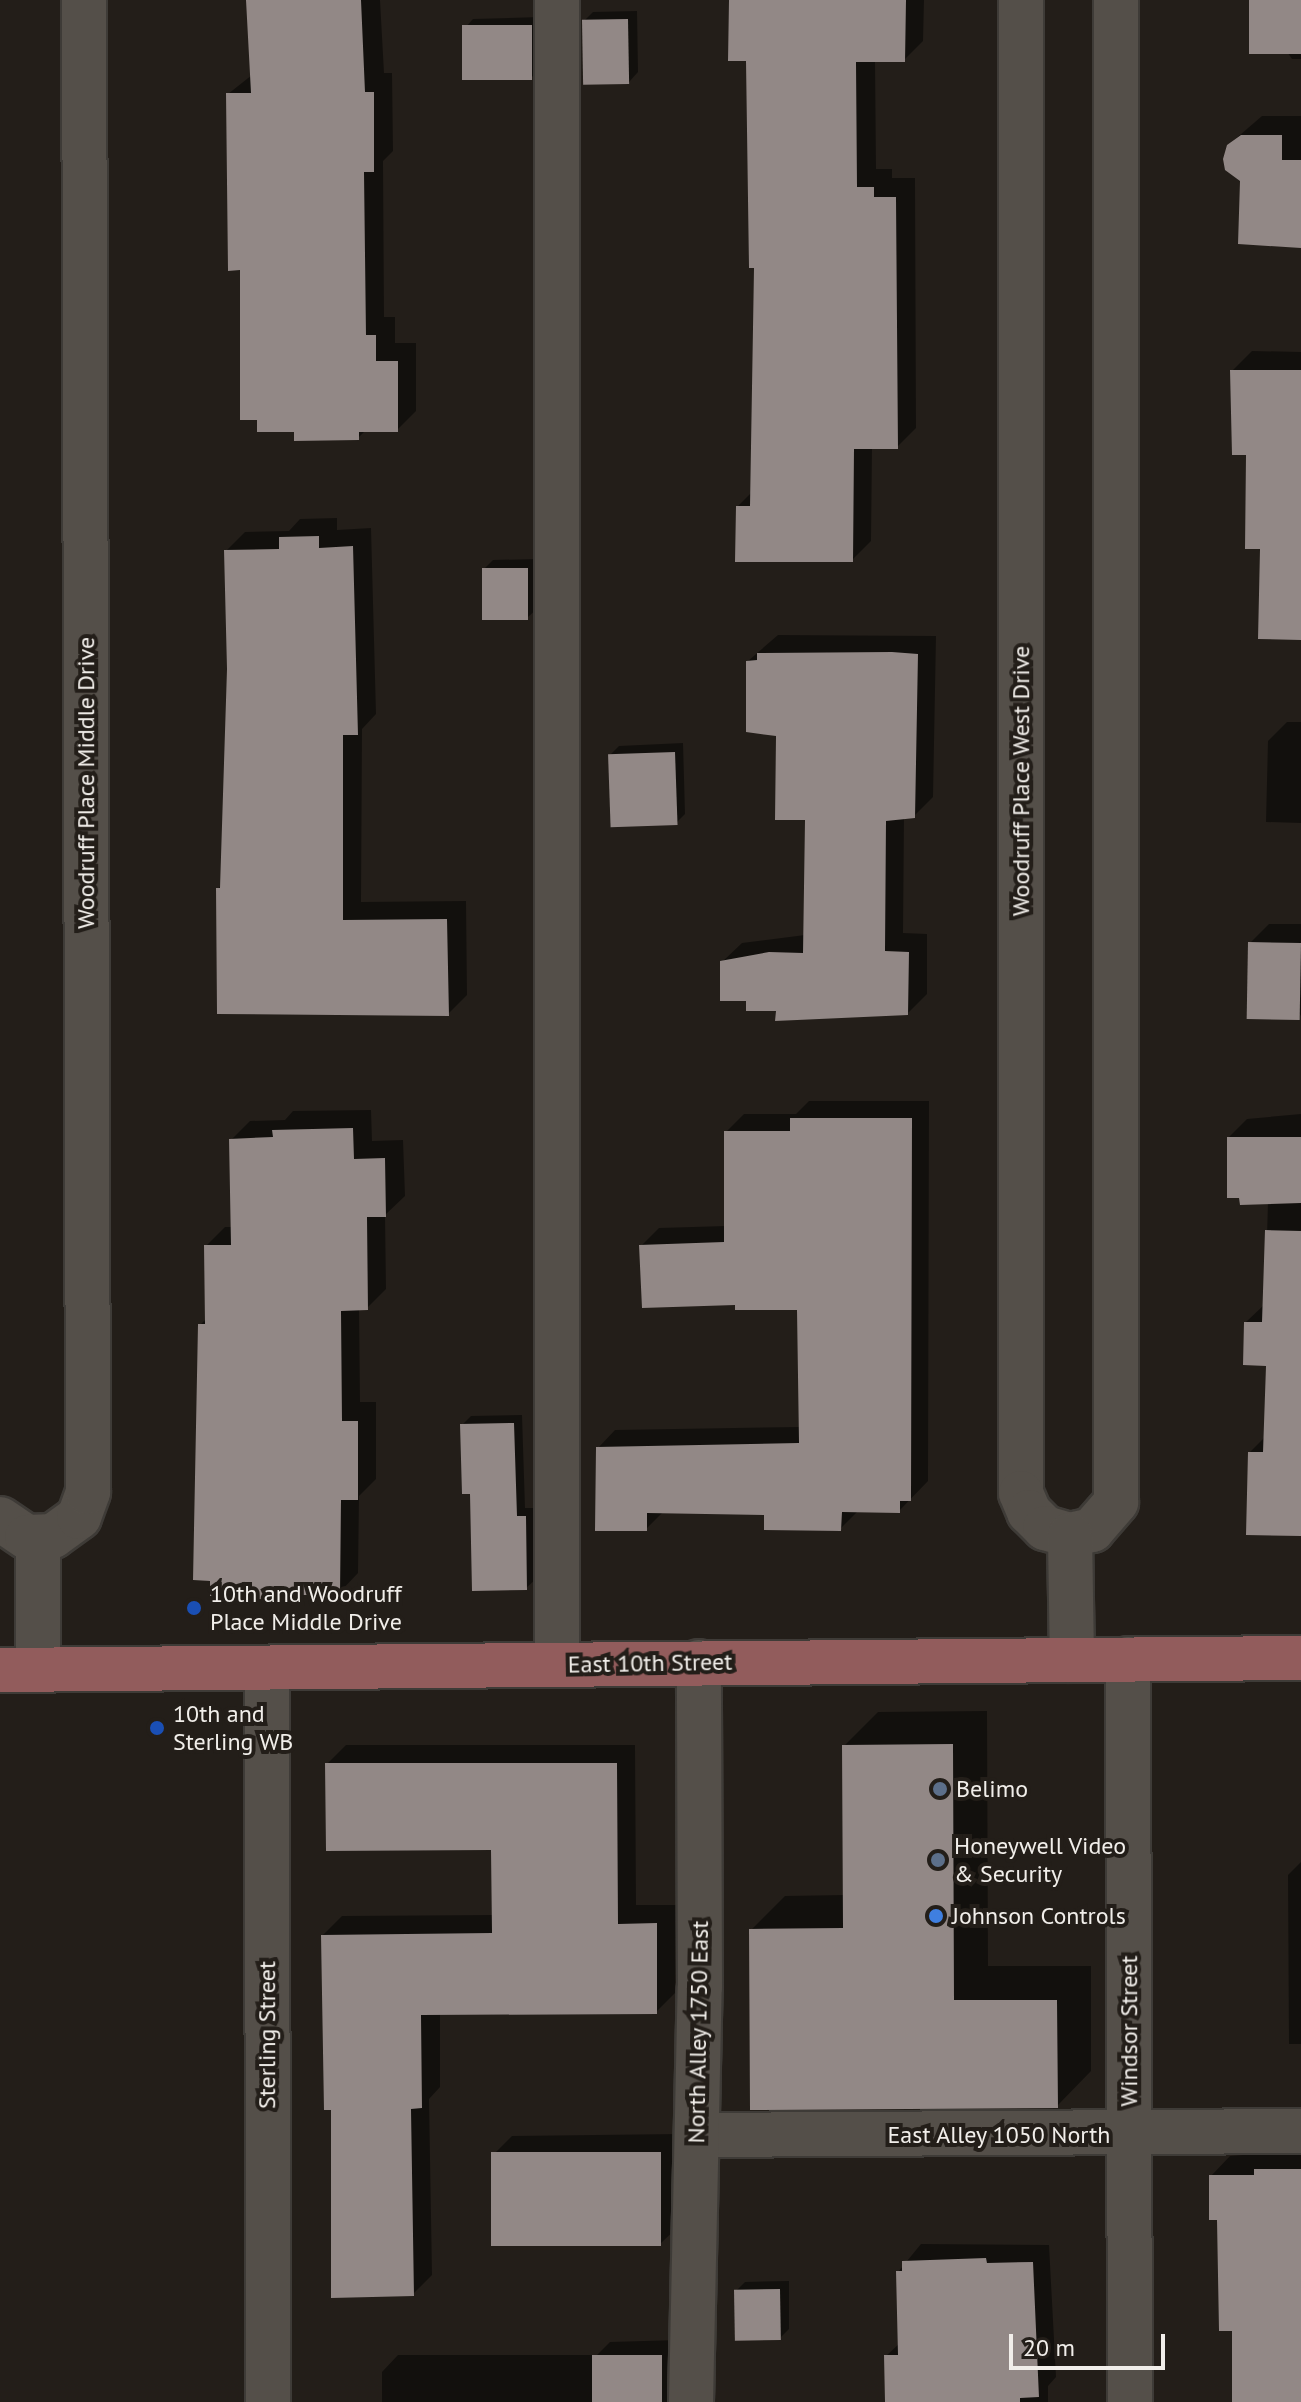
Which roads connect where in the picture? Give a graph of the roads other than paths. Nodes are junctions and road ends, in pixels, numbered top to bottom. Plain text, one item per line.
1 (84, 0) edge
2 (557, 0) edge
3 (1021, 0) edge
4 (1116, 0) edge
5 (19, 1528) edge
6 (1070, 1535) junction
7 (1301, 1658) edge
8 (1128, 1659) junction
9 (1072, 1660) junction
10 (699, 1662) junction
11 (557, 1664) junction
12 (267, 1668) junction
13 (19, 1670) edge
14 (1301, 2131) edge
15 (697, 2135) junction
16 (1129, 2135) junction
17 (268, 2402) edge
18 (691, 2402) edge
19 (1130, 2402) edge

1 - 5 street, Woodruff Place Middle Drive
2 - 11 street
3 - 6 street, Woodruff Place West Drive
4 - 6 street
5 - 13 street, Woodruff Place Middle Drive
6 - 9 street
7 - 8 main road, East 10th Street
8 - 9 main road, East 10th Street
8 - 16 street, Windsor Street
9 - 10 main road, East 10th Street
10 - 11 main road, East 10th Street
10 - 15 street, North Alley 1750 East
11 - 12 main road, East 10th Street
12 - 13 main road, East 10th Street
12 - 17 street, Sterling Street
14 - 16 street, East Alley 1050 North
15 - 16 street, East Alley 1050 North
15 - 18 street, North Alley 1750 East
16 - 19 street, Windsor Street

